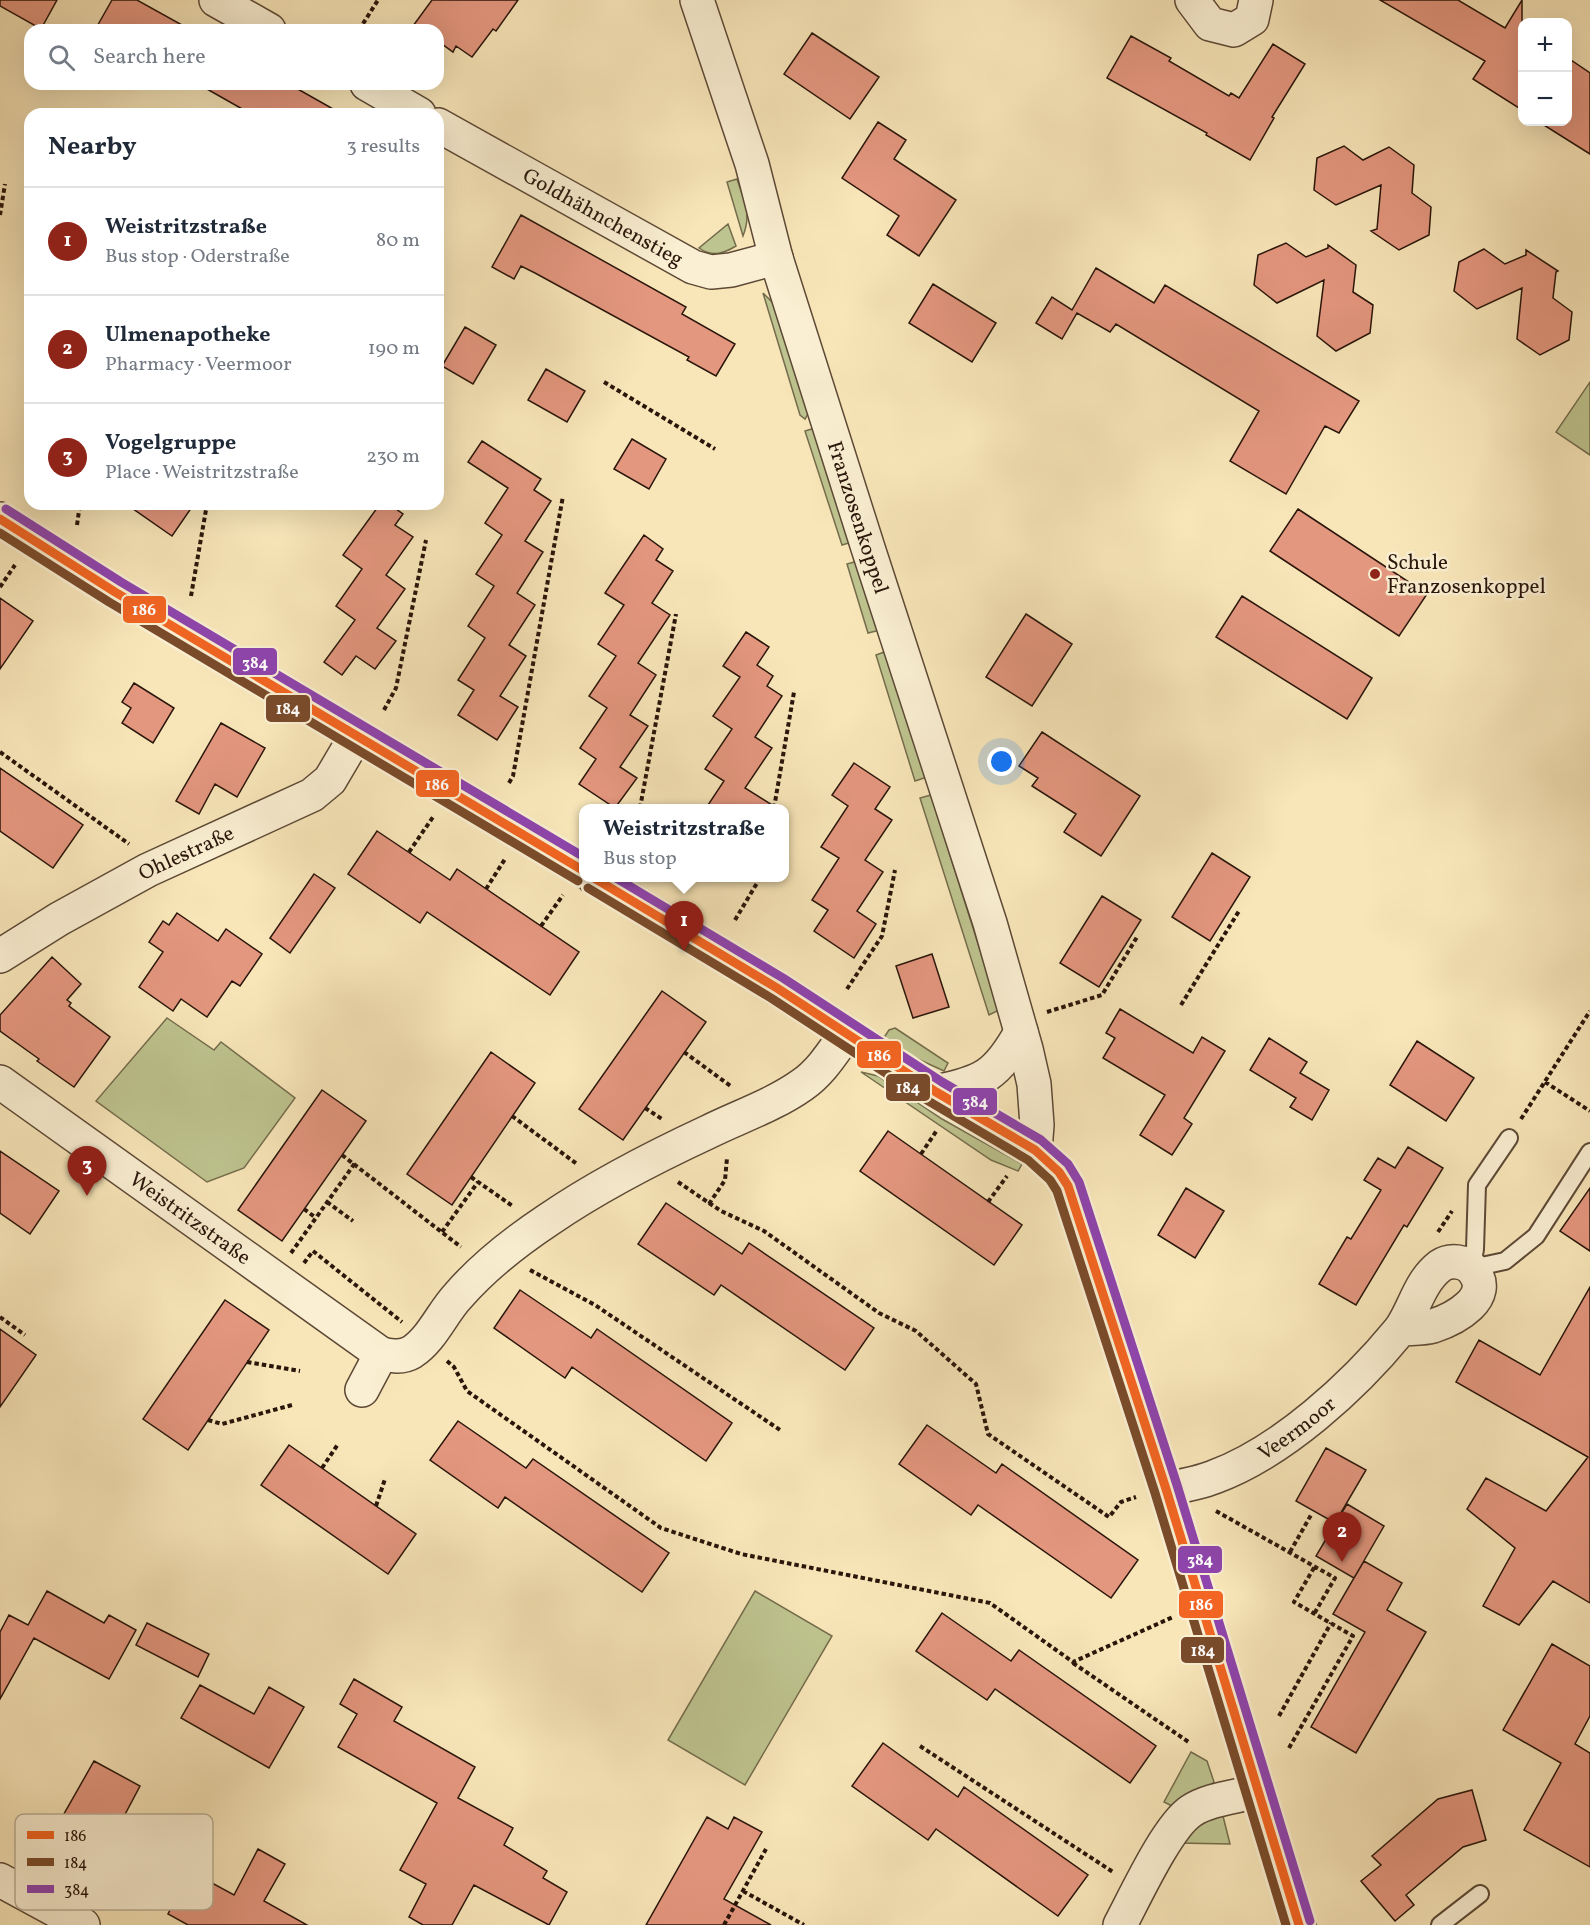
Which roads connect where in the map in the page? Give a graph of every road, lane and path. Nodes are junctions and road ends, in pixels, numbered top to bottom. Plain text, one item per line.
1 (216, 0) edge
2 (378, 0) edge
3 (697, 0) edge
4 (1192, 0) edge
5 (1256, 0) edge
6 (259, 24) edge
7 (363, 24) edge
8 (377, 90) edge
9 (409, 108) edge
10 (444, 128) edge
11 (5, 184) dead end
12 (0, 215) edge
13 (776, 258) junction
14 (604, 382) dead end
15 (715, 450) dead end
16 (563, 496) dead end
17 (79, 510) edge
18 (206, 510) edge
19 (0, 519) edge
20 (77, 525) dead end
21 (426, 540) dead end
22 (15, 565) dead end
23 (0, 587) edge
24 (191, 596) dead end
25 (676, 614) dead end
26 (794, 692) dead end
27 (384, 710) dead end
28 (356, 736) junction
29 (0, 752) edge
30 (509, 783) dead end
31 (641, 804) edge
32 (775, 804) edge
33 (433, 817) dead end
34 (135, 850) dead end
35 (409, 852) dead end
36 (505, 859) dead end
37 (895, 870) dead end
38 (574, 882) edge
39 (601, 882) edge
40 (758, 882) edge
41 (486, 889) dead end
42 (1239, 911) dead end
43 (735, 920) dead end
44 (541, 926) dead end
45 (1137, 937) dead end
46 (0, 956) edge
47 (847, 989) dead end
48 (1181, 1005) dead end
49 (1590, 1011) edge
50 (1031, 1023) junction
51 (846, 1034) junction
52 (684, 1052) dead end
53 (0, 1082) edge
54 (1545, 1082) junction
55 (737, 1090) dead end
56 (936, 1092) junction
57 (1590, 1111) edge
58 (512, 1116) dead end
59 (938, 1129) dead end
60 (1509, 1138) joint
61 (727, 1150) dead end
62 (1035, 1150) junction
63 (1590, 1152) edge
64 (921, 1154) dead end
65 (342, 1155) dead end
66 (355, 1163) junction
67 (583, 1168) dead end
68 (1006, 1176) dead end
69 (471, 1177) dead end
70 (672, 1178) dead end
71 (478, 1182) junction
72 (327, 1202) junction
73 (988, 1202) dead end
74 (709, 1204) junction
75 (304, 1209) dead end
76 (519, 1211) dead end
77 (316, 1218) junction
78 (353, 1221) dead end
79 (442, 1232) junction
80 (466, 1251) dead end
81 (290, 1254) dead end
82 (302, 1265) dead end
83 (1472, 1268) junction
84 (529, 1269) dead end
85 (0, 1317) edge
86 (404, 1324) dead end
87 (1401, 1329) junction
88 (26, 1335) dead end
89 (381, 1354) junction
90 (443, 1357) dead end
91 (247, 1362) dead end
92 (300, 1371) dead end
93 (362, 1390) dead end
94 (292, 1405) dead end
95 (208, 1420) dead end
96 (780, 1430) dead end
97 (338, 1444) dead end
98 (322, 1468) dead end
99 (385, 1479) dead end
100 (1151, 1493) junction
101 (376, 1506) dead end
102 (1216, 1511) dead end
103 (1311, 1515) dead end
104 (1290, 1552) junction
105 (1315, 1566) junction
106 (1314, 1614) junction
107 (1174, 1617) dead end
108 (1331, 1623) junction
109 (1073, 1662) junction
110 (1279, 1716) dead end
111 (1191, 1743) dead end
112 (920, 1746) dead end
113 (1289, 1748) dead end
114 (1257, 1791) junction
115 (766, 1849) dead end
116 (1119, 1876) dead end
117 (0, 1880) edge
118 (15, 1888) edge
119 (743, 1891) junction
120 (1480, 1894) dead end
121 (55, 1910) edge
122 (83, 1925) edge
123 (724, 1925) edge
124 (804, 1925) edge
125 (1120, 1925) edge
126 (1299, 1925) edge
127 (1440, 1925) edge

1 - 6 street
2 - 7 path
3 - 13 street, Franzosenkoppel
4 - 5 street
8 - 9 street
10 - 13 street, Goldhähnchenstieg
11 - 12 path
13 - 50 street, Franzosenkoppel
14 - 15 path
16 - 30 path
17 - 20 path
18 - 24 path
19 - 28 street
21 - 27 path
22 - 23 path
25 - 31 path
26 - 32 path
28 - 38 street
28 - 46 street, Ohlestraße
29 - 34 path
33 - 35 path
36 - 41 path
37 - 47 path
38 - 44 path
39 - 51 street
40 - 43 path
42 - 48 path
45 - 50 path
49 - 54 path
50 - 56 street
50 - 62 street, Franzosenkoppel
51 - 56 street
51 - 89 street
52 - 55 path
53 - 89 street, Weistritzstraße
54 - 57 path
54 - 60 path
56 - 62 street
58 - 67 path
59 - 64 path
60 - 83 lane
61 - 74 path
62 - 100 street
63 - 83 lane
65 - 66 path
66 - 72 path
66 - 79 path
68 - 73 path
69 - 71 path
70 - 74 path
71 - 76 path
71 - 79 path
72 - 77 path
72 - 78 path
74 - 100 path
75 - 77 path
77 - 81 path
79 - 80 path
82 - 86 path
83 - 87 street, Veermoor
83 - 87 street
84 - 96 path
85 - 88 path
87 - 100 street, Veermoor
89 - 93 street
90 - 109 path
91 - 92 path
94 - 95 path
97 - 98 path
99 - 101 path
100 - 114 street
102 - 104 path
103 - 104 path
104 - 105 path
105 - 106 path
105 - 106 path
106 - 108 path
107 - 109 path
108 - 110 path
108 - 113 path
109 - 111 path
112 - 116 path
114 - 125 street
114 - 126 street
115 - 119 path
117 - 118 street
119 - 123 path
119 - 124 path
120 - 127 lane
121 - 122 street

